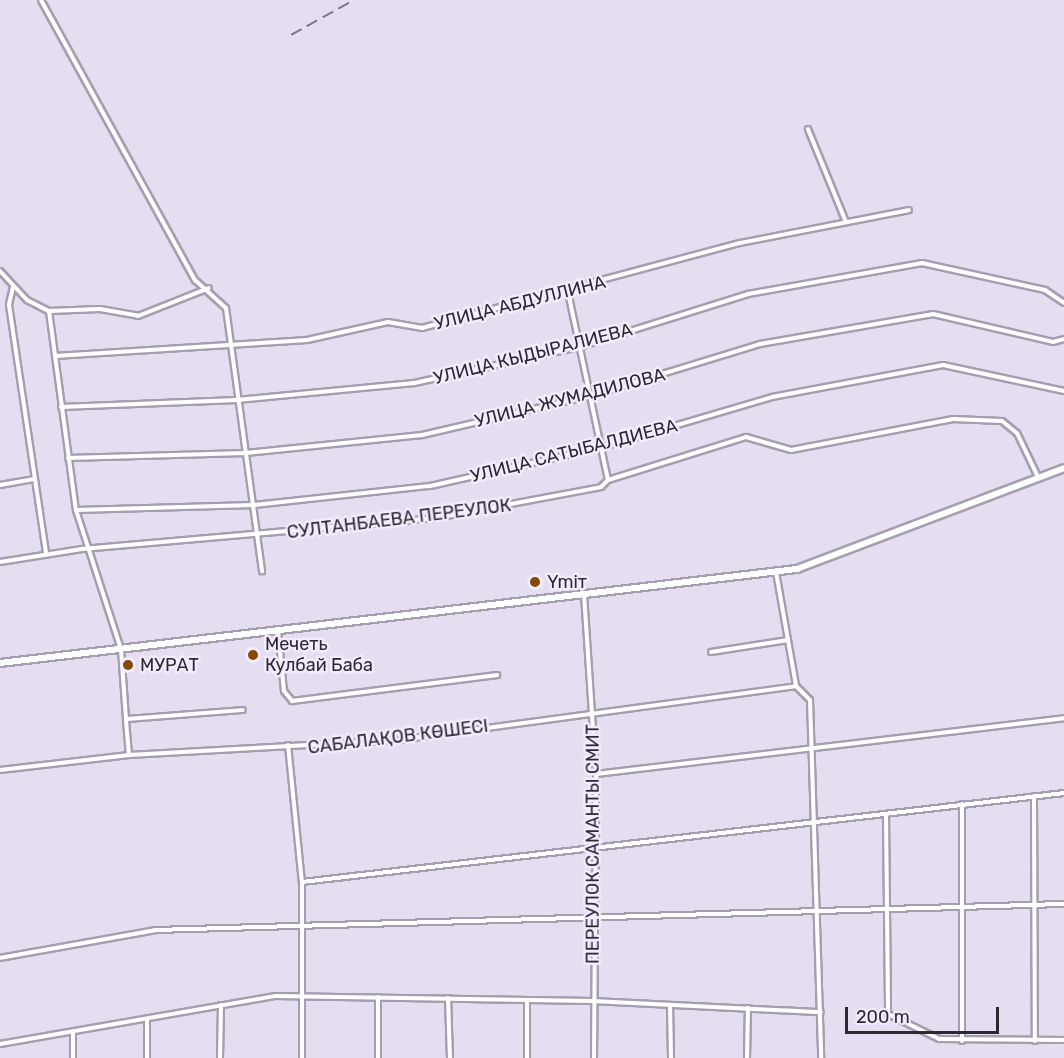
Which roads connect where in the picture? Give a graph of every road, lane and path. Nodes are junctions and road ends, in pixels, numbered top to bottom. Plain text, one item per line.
1 (41, 0) edge
2 (808, 129) dead end
3 (909, 210) dead end
4 (846, 222) junction
5 (0, 271) edge
6 (13, 286) junction
7 (209, 288) junction
8 (568, 292) junction
9 (1064, 303) edge
10 (49, 311) junction
11 (1064, 339) edge
12 (579, 347) junction
13 (229, 348) junction
14 (55, 356) junction
15 (1064, 391) edge
16 (590, 396) junction
17 (237, 400) junction
18 (61, 407) junction
19 (599, 448) junction
20 (246, 453) junction
21 (68, 458) junction
22 (1064, 468) edge
23 (1038, 477) junction
24 (33, 479) junction
25 (608, 480) junction
26 (0, 485) edge
27 (254, 505) junction
28 (76, 510) junction
29 (258, 537) junction
30 (87, 549) junction
31 (46, 554) junction
32 (0, 562) edge
33 (262, 572) dead end
34 (776, 572) junction
35 (584, 594) junction
36 (278, 631) junction
37 (788, 640) junction
38 (121, 649) junction
39 (711, 652) dead end
40 (0, 663) edge
41 (497, 675) dead end
42 (796, 686) junction
43 (243, 710) dead end
44 (592, 712) junction
45 (1064, 718) edge
46 (126, 719) junction
47 (288, 744) junction
48 (811, 749) junction
49 (129, 755) junction
50 (0, 770) edge
51 (596, 774) junction
52 (1064, 793) edge
53 (1034, 796) junction
54 (962, 804) junction
55 (886, 815) junction
56 (813, 826) junction
57 (595, 844) junction
58 (302, 882) junction
59 (1034, 903) junction
60 (1064, 903) edge
61 (887, 910) junction
62 (962, 910) junction
63 (816, 913) junction
64 (597, 916) junction
65 (304, 924) junction
66 (0, 958) edge
67 (304, 996) junction
68 (378, 997) junction
69 (448, 998) junction
70 (527, 1000) junction
71 (592, 1001) junction
72 (221, 1005) junction
73 (670, 1005) junction
74 (748, 1008) junction
75 (821, 1012) junction
76 (147, 1020) junction
77 (73, 1032) junction
78 (1064, 1040) edge
79 (962, 1041) junction
80 (1035, 1041) junction
81 (0, 1044) edge
82 (73, 1058) edge
83 (147, 1058) edge
84 (220, 1058) edge
85 (302, 1058) edge
86 (378, 1058) edge
87 (450, 1058) edge
88 (527, 1058) edge
89 (594, 1058) edge
90 (671, 1058) edge
91 (747, 1058) edge
92 (822, 1058) edge

1 - 7 street
2 - 4 street
3 - 4 street, УЛИЦА АБДУЛЛИНА
4 - 8 street, УЛИЦА АБДУЛЛИНА
5 - 6 street
6 - 10 street
6 - 24 street
7 - 10 street
7 - 13 street
8 - 12 street
8 - 13 street, УЛИЦА АБДУЛЛИНА
9 - 12 street, УЛИЦА КЫДЫРАЛИЕВА
10 - 14 street
11 - 16 street, УЛИЦА ЖУМАДИЛОВА
12 - 16 street
12 - 17 street, УЛИЦА КЫДЫРАЛИЕВА
13 - 14 street, УЛИЦА АБДУЛЛИНА
13 - 17 street
14 - 18 street
15 - 19 street, УЛИЦА САТЫБАЛДИЕВА
16 - 19 street
16 - 20 street, УЛИЦА ЖУМАДИЛОВА
17 - 18 street, УЛИЦА КЫДЫРАЛИЕВА
17 - 20 street
18 - 21 street
19 - 25 street
19 - 27 street, УЛИЦА САТЫБАЛДИЕВА
20 - 21 street, УЛИЦА ЖУМАДИЛОВА
20 - 27 street
21 - 28 street
22 - 23 main road
23 - 25 street, СУЛТАНБАЕВА ПЕРЕУЛОК
23 - 34 main road
24 - 26 street
24 - 31 street
25 - 29 street, СУЛТАНБАЕВА ПЕРЕУЛОК
27 - 28 street, УЛИЦА САТЫБАЛДИЕВА
27 - 29 street
28 - 30 street
29 - 30 street, СУЛТАНБАЕВА ПЕРЕУЛОК
29 - 33 street
30 - 31 street, СУЛТАНБАЕВА ПЕРЕУЛОК
30 - 38 street
31 - 32 street, СУЛТАНБАЕВА ПЕРЕУЛОК
34 - 35 main road
34 - 37 street
35 - 36 main road
35 - 44 street, ПЕРЕУЛОК САМАНТЫ СМИТ
36 - 38 main road
36 - 41 street
37 - 39 street
37 - 42 street
38 - 40 main road
38 - 46 street
42 - 44 street, САБАЛАҚОВ КӨШЕСІ
42 - 48 street
43 - 46 street
44 - 47 street, САБАЛАҚОВ КӨШЕСІ
44 - 51 street, ПЕРЕУЛОК САМАНТЫ СМИТ
45 - 48 street
46 - 49 street
47 - 49 street, САБАЛАҚОВ КӨШЕСІ
47 - 58 street
48 - 51 street
48 - 56 street
49 - 50 street, САБАЛАҚОВ КӨШЕСІ
51 - 57 street, ПЕРЕУЛОК САМАНТЫ СМИТ
52 - 53 street
53 - 54 street
53 - 59 street
54 - 55 street
54 - 62 street
55 - 56 street
55 - 61 street
56 - 57 street
56 - 63 street
57 - 58 street
57 - 64 street, ПЕРЕУЛОК САМАНТЫ СМИТ
58 - 65 street
59 - 60 street
59 - 62 street
59 - 80 street
61 - 62 street
61 - 63 street
61 - 79 street
62 - 79 street
63 - 64 street
63 - 75 street
64 - 65 street
64 - 71 street, ПЕРЕУЛОК САМАНТЫ СМИТ
65 - 66 street
65 - 67 street
67 - 68 street
67 - 72 street
67 - 85 street
68 - 69 street
68 - 86 street
69 - 70 street
69 - 87 street
70 - 71 street
70 - 88 street
71 - 73 street
71 - 89 street, ПЕРЕУЛОК САМАНТЫ СМИТ
72 - 76 street
72 - 84 street
73 - 74 street
73 - 90 street
74 - 75 street
74 - 91 street
75 - 92 street
76 - 77 street
76 - 83 street
77 - 81 street
77 - 82 street
78 - 80 street
79 - 80 street

